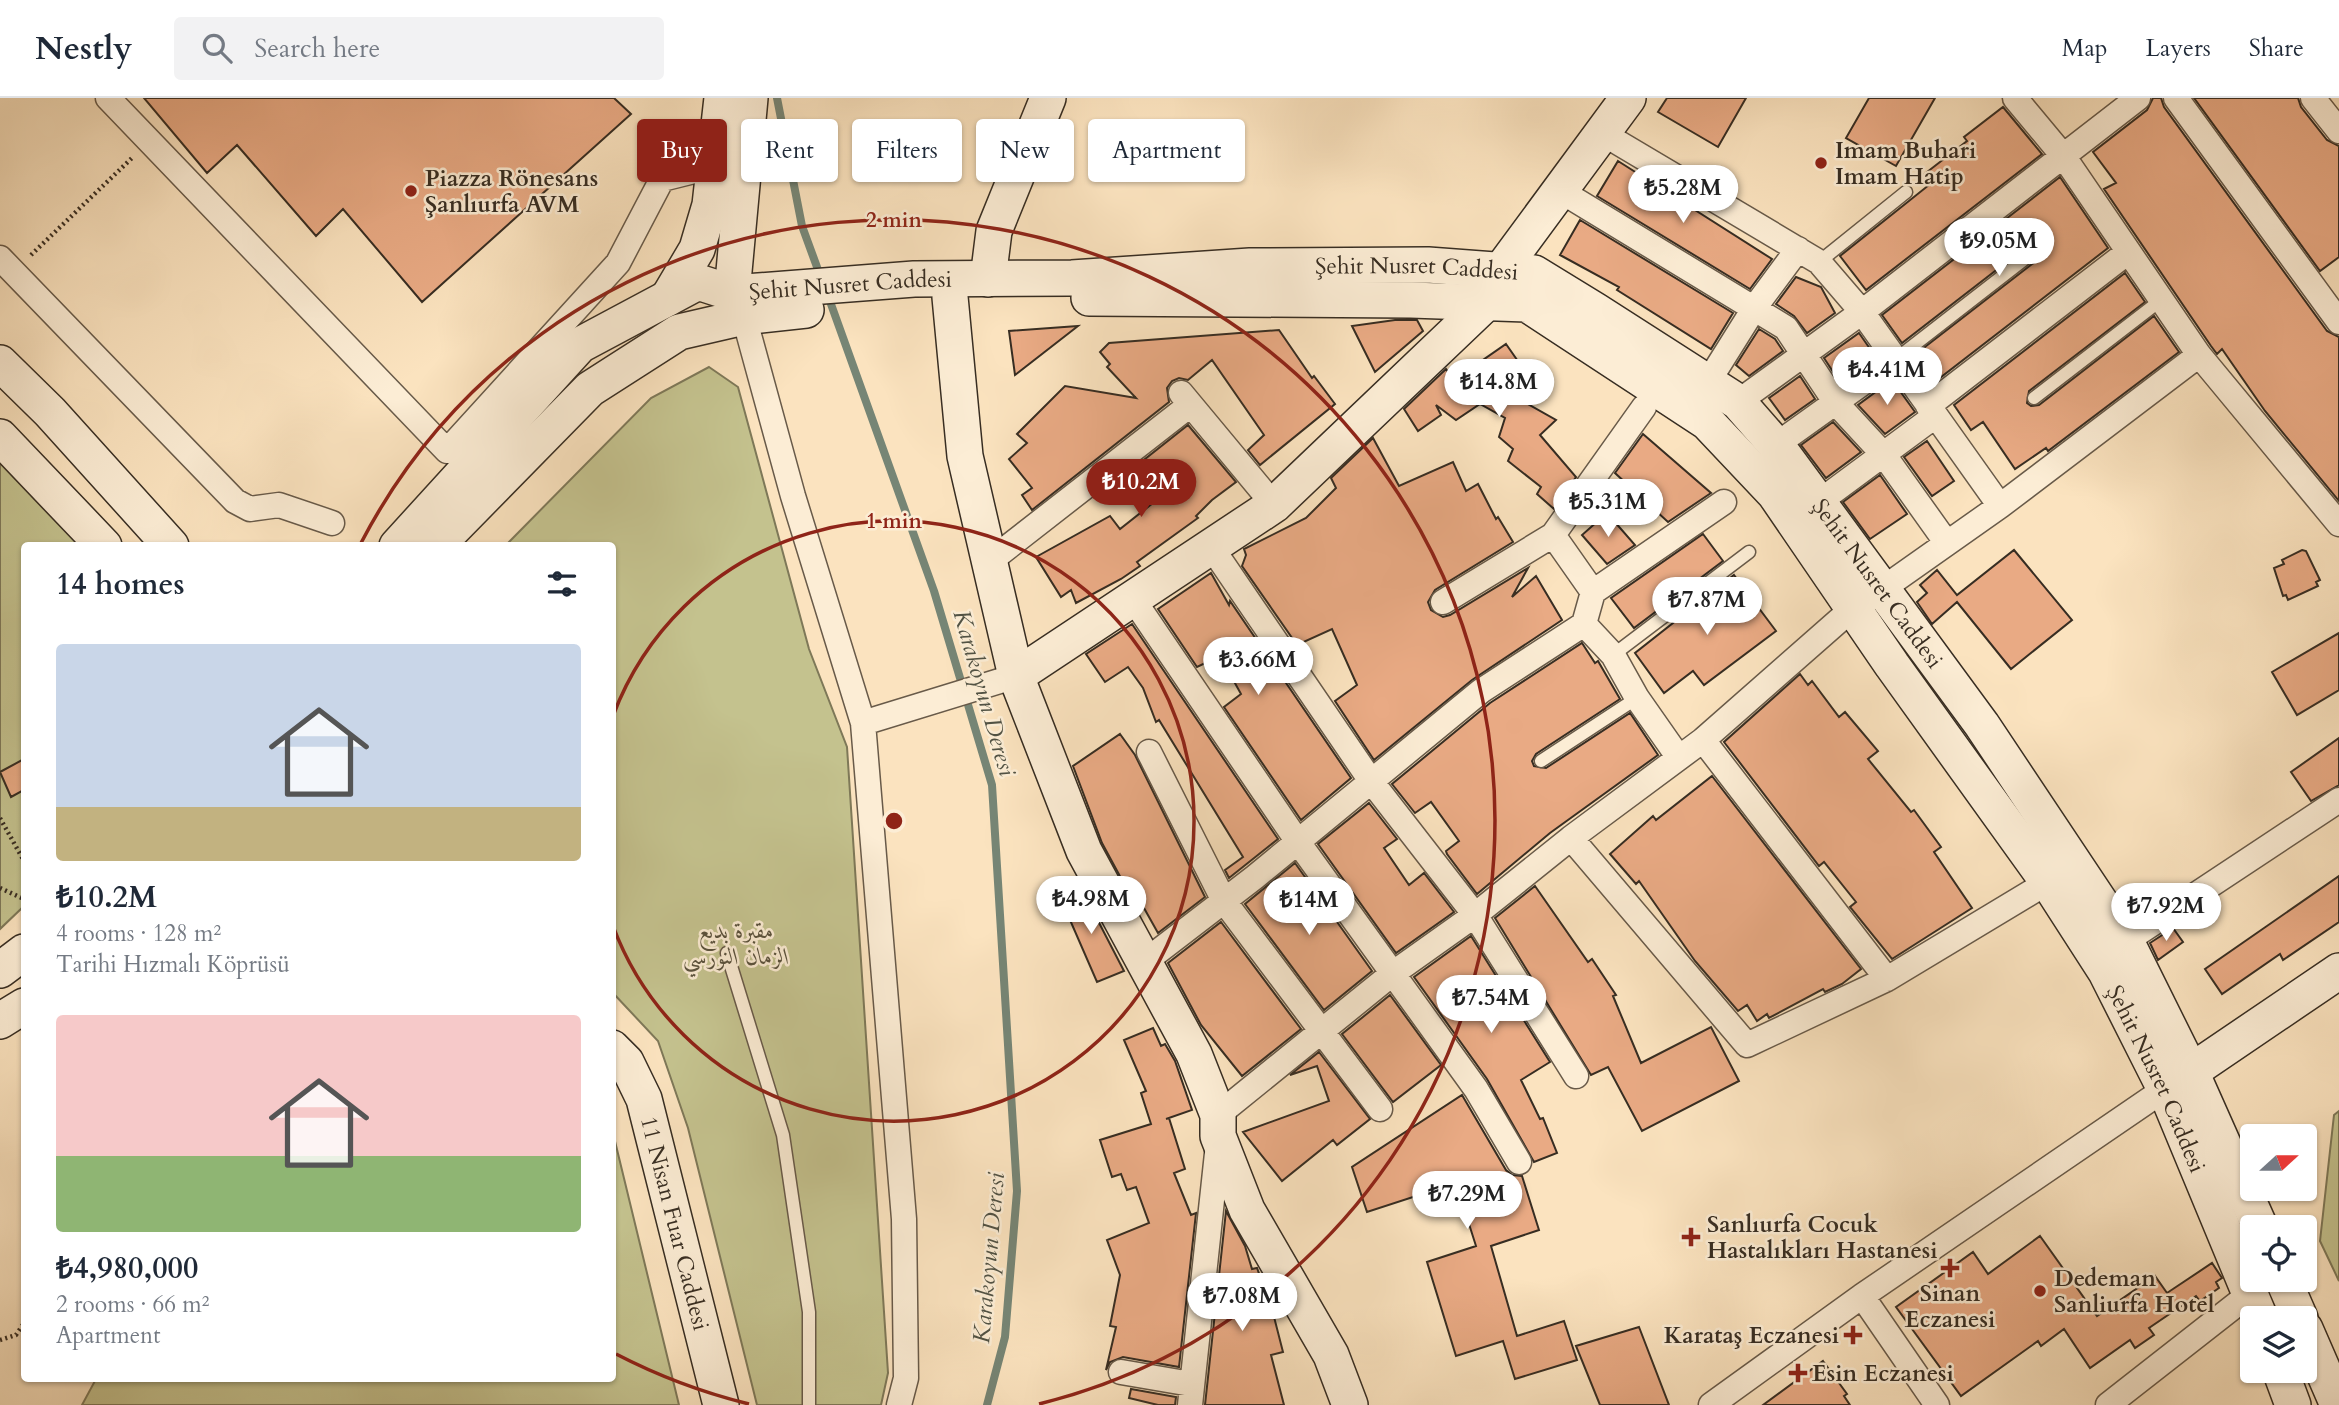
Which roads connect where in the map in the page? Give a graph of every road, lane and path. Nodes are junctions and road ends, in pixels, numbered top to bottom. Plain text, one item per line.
1 (108, 98) edge
2 (722, 98) edge
3 (750, 98) edge
4 (1048, 98) edge
5 (1628, 98) edge
6 (2015, 98) edge
7 (2138, 98) edge
8 (2176, 98) edge
9 (2313, 98) edge
10 (720, 119) edge
11 (2339, 131) edge
12 (1602, 133) junction
13 (150, 142) junction
14 (2064, 157) junction
15 (660, 182) edge
16 (712, 182) edge
17 (1559, 190) junction
18 (1906, 192) dead end
19 (2044, 244) dead end
20 (1798, 248) junction
21 (2128, 252) junction
22 (1819, 262) junction
23 (7, 265) edge
24 (1502, 269) junction
25 (988, 279) junction
26 (932, 291) junction
27 (668, 298) junction
28 (2161, 300) junction
29 (1488, 301) junction
30 (751, 303) junction
31 (1755, 307) junction
32 (1862, 312) junction
33 (2339, 322) edge
34 (1804, 355) junction
35 (2199, 355) junction
36 (1895, 359) junction
37 (0, 363) edge
38 (1708, 382) junction
39 (2034, 398) dead end
40 (1738, 402) junction
41 (1836, 402) junction
42 (1644, 407) dead end
43 (1932, 411) junction
44 (0, 437) edge
45 (1776, 445) junction
46 (1884, 455) junction
47 (1724, 502) dead end
48 (1819, 502) junction
49 (1274, 505) junction
50 (2000, 506) junction
51 (332, 523) dead end
52 (2339, 524) edge
53 (1553, 535) junction
54 (100, 542) edge
55 (167, 542) edge
56 (401, 542) edge
57 (440, 542) edge
58 (1946, 542) junction
59 (1212, 548) junction
60 (1749, 552) dead end
61 (989, 561) junction
62 (1883, 590) junction
63 (1593, 592) junction
64 (1133, 599) junction
65 (1443, 603) dead end
66 (1853, 610) junction
67 (1584, 624) junction
68 (1613, 655) junction
69 (1016, 676) junction
70 (1637, 698) junction
71 (863, 723) junction
72 (1703, 740) junction
73 (1149, 752) dead end
74 (1679, 758) junction
75 (1541, 761) dead end
76 (1370, 781) junction
77 (2339, 800) edge
78 (0, 818) edge
79 (9, 835) junction
80 (0, 838) edge
81 (1571, 838) junction
82 (1298, 842) junction
83 (21, 856) edge
84 (2048, 882) junction
85 (0, 888) edge
86 (21, 898) edge
87 (1224, 901) junction
88 (1475, 915) junction
89 (2126, 942) junction
90 (727, 953) dead end
91 (21, 954) edge
92 (1143, 963) junction
93 (0, 970) edge
94 (2339, 971) edge
95 (1392, 974) junction
96 (1887, 979) junction
97 (21, 1008) edge
98 (0, 1021) edge
99 (1319, 1031) junction
100 (616, 1052) edge
101 (1576, 1076) dead end
102 (2178, 1080) junction
103 (1380, 1109) dead end
104 (1218, 1125) junction
105 (1519, 1162) dead end
106 (2253, 1215) edge
107 (1863, 1296) junction
108 (2255, 1305) edge
109 (21, 1328) edge
110 (0, 1340) edge
111 (2317, 1357) edge
112 (1121, 1372) dead end
113 (2284, 1383) edge
114 (1190, 1394) edge
115 (721, 1405) edge
116 (809, 1405) edge
117 (899, 1405) edge
118 (1350, 1405) edge
119 (1712, 1405) edge
120 (1937, 1405) edge
121 (2108, 1405) edge
122 (2292, 1405) edge
123 (2338, 1405) edge

1 - 13 street
2 - 10 main road
3 - 30 main road
4 - 25 main road
5 - 12 main road
6 - 14 street
7 - 14 street
8 - 33 street
9 - 11 street
12 - 17 main road
12 - 20 street
13 - 15 street
13 - 23 path
14 - 21 street
14 - 32 street
16 - 27 main road
17 - 24 main road
17 - 31 street
18 - 22 lane
19 - 36 lane
20 - 22 street
20 - 31 street
21 - 28 street
21 - 43 street
22 - 32 street
23 - 51 street
24 - 25 main road, Şehit Nusret Caddesi
24 - 38 main road, Şehit Nusret Caddesi
25 - 26 main road, Şehit Nusret Caddesi
26 - 29 main road, Şehit Nusret Caddesi
26 - 30 main road, Şehit Nusret Caddesi
26 - 61 main road
27 - 30 main road, Şehit Nusret Caddesi
27 - 56 main road, Şehit Nusret Caddesi
28 - 35 street
28 - 39 lane
29 - 49 main road
29 - 66 main road, Şehit Nusret Caddesi
30 - 57 main road, Şehit Nusret Caddesi
30 - 71 street
31 - 34 street
31 - 38 street
32 - 34 street
32 - 36 street
34 - 40 street
34 - 41 street
35 - 50 street
35 - 52 street
36 - 41 street
36 - 43 street
37 - 55 main road
38 - 40 main road, Şehit Nusret Caddesi
40 - 45 main road, Şehit Nusret Caddesi
41 - 45 street
41 - 46 street
42 - 53 street
43 - 46 street
43 - 50 street
44 - 54 main road
45 - 48 main road, Şehit Nusret Caddesi
46 - 48 street
46 - 58 street
47 - 63 street
48 - 62 main road, Şehit Nusret Caddesi
49 - 59 main road
49 - 61 street
50 - 58 street
53 - 63 street
53 - 65 street
58 - 62 street
59 - 64 main road
59 - 76 street
60 - 68 lane
61 - 69 main road
62 - 66 street
62 - 89 main road, Şehit Nusret Caddesi
63 - 67 street
64 - 69 main road
64 - 82 street
66 - 72 street
66 - 84 main road, Şehit Nusret Caddesi
67 - 68 street
67 - 76 street
68 - 70 street
69 - 71 street
69 - 92 main road
70 - 74 street
70 - 75 lane
71 - 117 street
72 - 74 street
72 - 96 street
73 - 87 street
74 - 81 street
76 - 82 street
76 - 88 street
77 - 89 street
78 - 79 path
79 - 80 path
79 - 83 path
81 - 88 street
81 - 96 street
82 - 87 street
82 - 95 street
84 - 96 street
84 - 102 main road, Şehit Nusret Caddesi
85 - 86 path
87 - 92 street
87 - 99 street
88 - 95 street
88 - 101 street
89 - 102 main road, Şehit Nusret Caddesi
90 - 116 lane
91 - 93 main road
92 - 104 main road
94 - 102 main road
95 - 99 street
95 - 105 street
97 - 98 main road
99 - 103 street
99 - 104 street
100 - 115 main road, 11 Nisan Fuar Caddesi
102 - 106 main road, Şehit Nusret Caddesi
102 - 107 street
102 - 108 main road, Şehit Nusret Caddesi
104 - 114 street
104 - 118 main road
107 - 119 street
107 - 120 street
108 - 121 street
109 - 110 path
111 - 123 main road
112 - 114 street
113 - 122 main road

